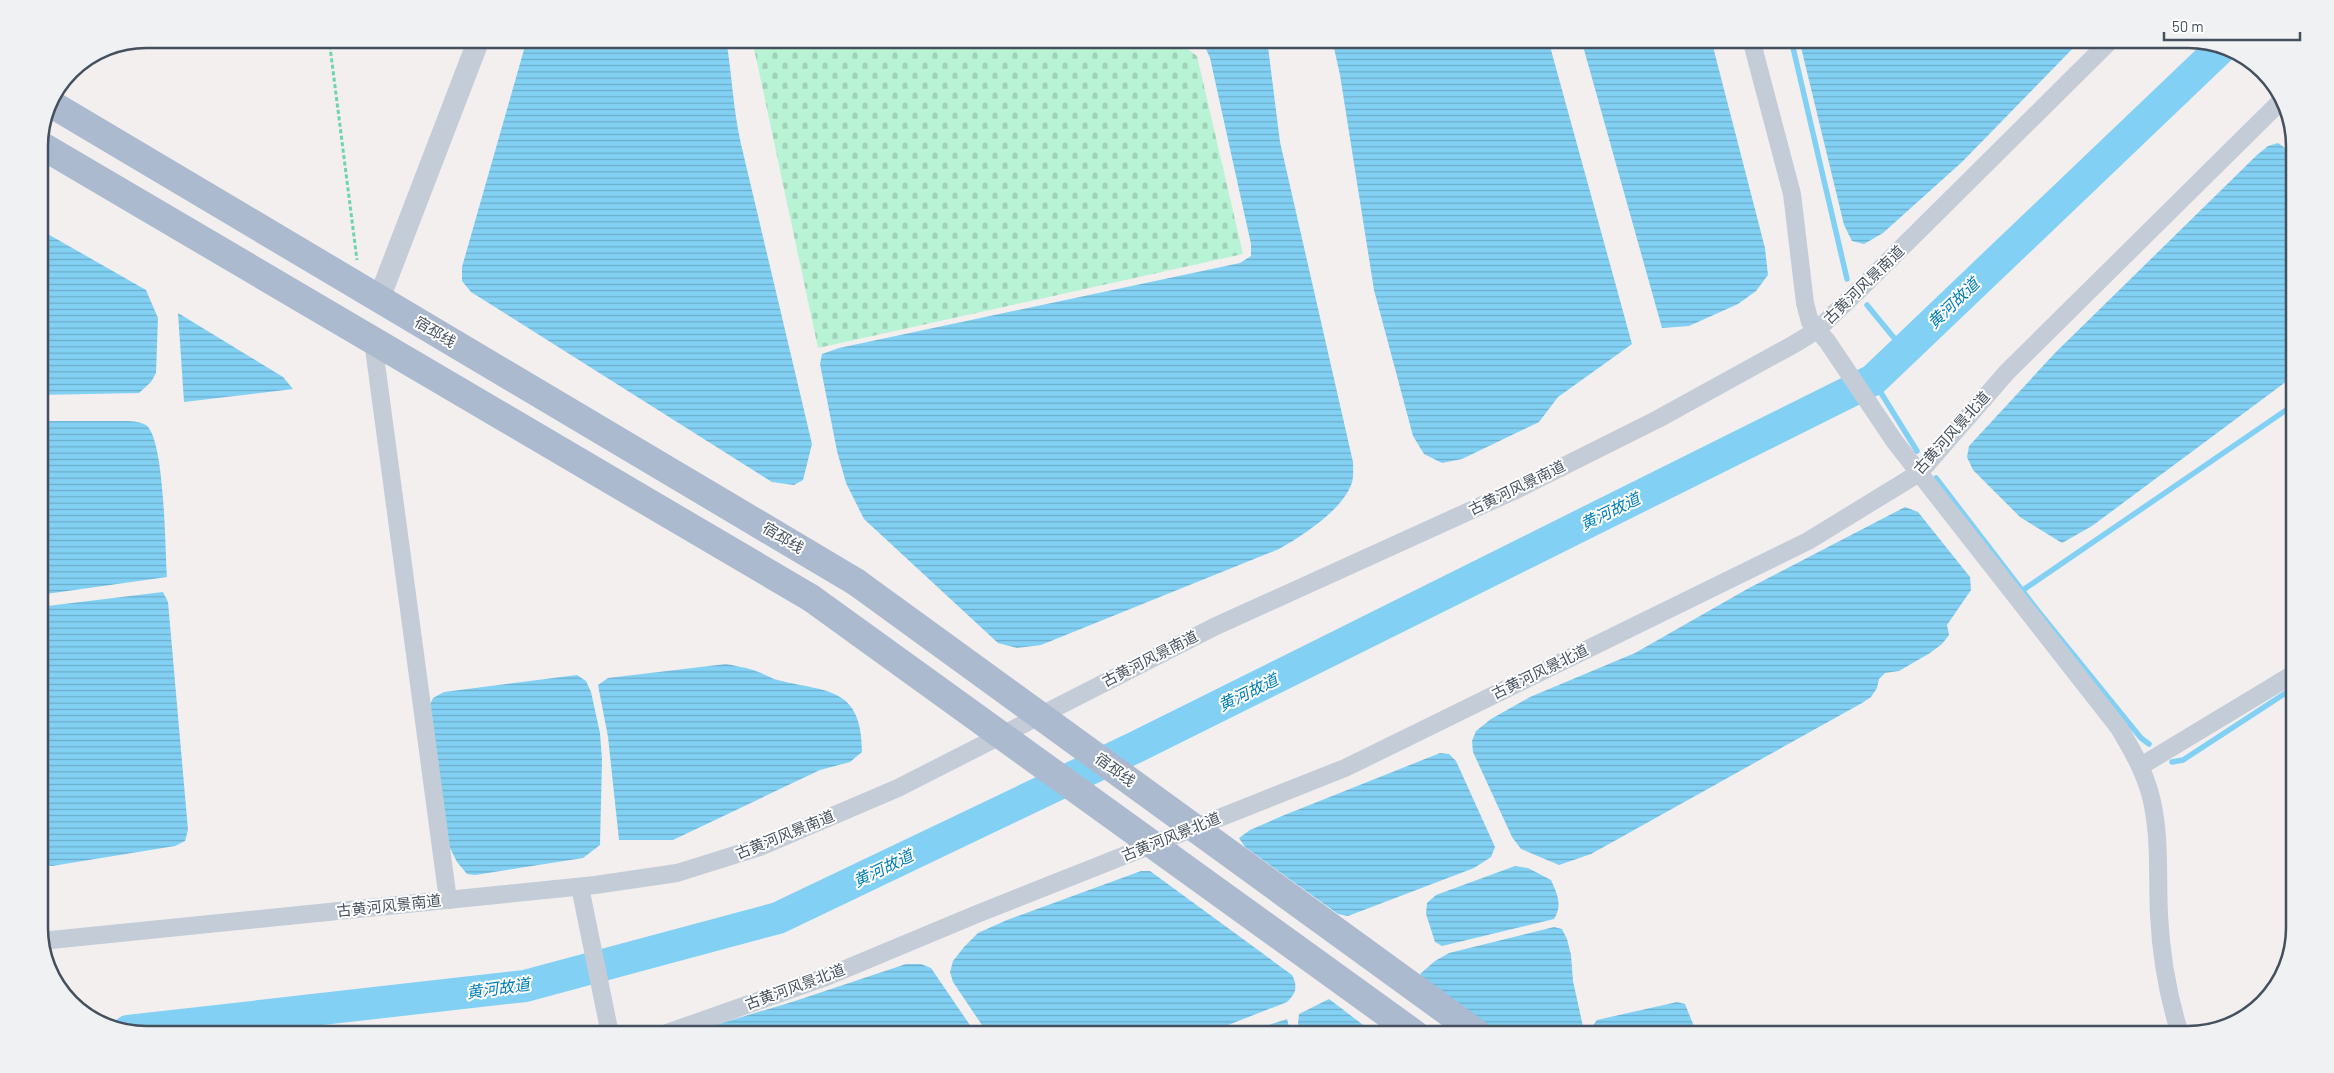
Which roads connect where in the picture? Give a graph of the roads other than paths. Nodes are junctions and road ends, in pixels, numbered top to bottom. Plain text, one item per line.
1 (475, 48) edge
2 (1753, 48) edge
3 (2103, 48) edge
4 (2277, 105) edge
5 (56, 107) edge
6 (48, 149) edge
7 (370, 294) junction
8 (1822, 335) junction
9 (373, 340) junction
10 (1919, 473) junction
11 (2286, 678) edge
12 (2141, 766) junction
13 (582, 894) junction
14 (448, 900) junction
15 (48, 940) edge
16 (607, 1026) edge
17 (687, 1026) edge
18 (1404, 1026) edge
19 (1467, 1026) edge
20 (2178, 1026) edge

1 - 7 street
2 - 8 street
3 - 8 street, 古黄河风景南道
4 - 10 street, 古黄河风景北道
5 - 7 main road, 宿邳线
6 - 9 main road
7 - 19 main road, 宿邳线, bridge
8 - 10 street
8 - 13 street, 古黄河风景南道
9 - 14 street
9 - 18 main road, bridge
10 - 12 street
10 - 17 street, 古黄河风景北道
11 - 12 street
12 - 20 street
13 - 14 street, 古黄河风景南道
13 - 16 street
14 - 15 street, 古黄河风景南道

